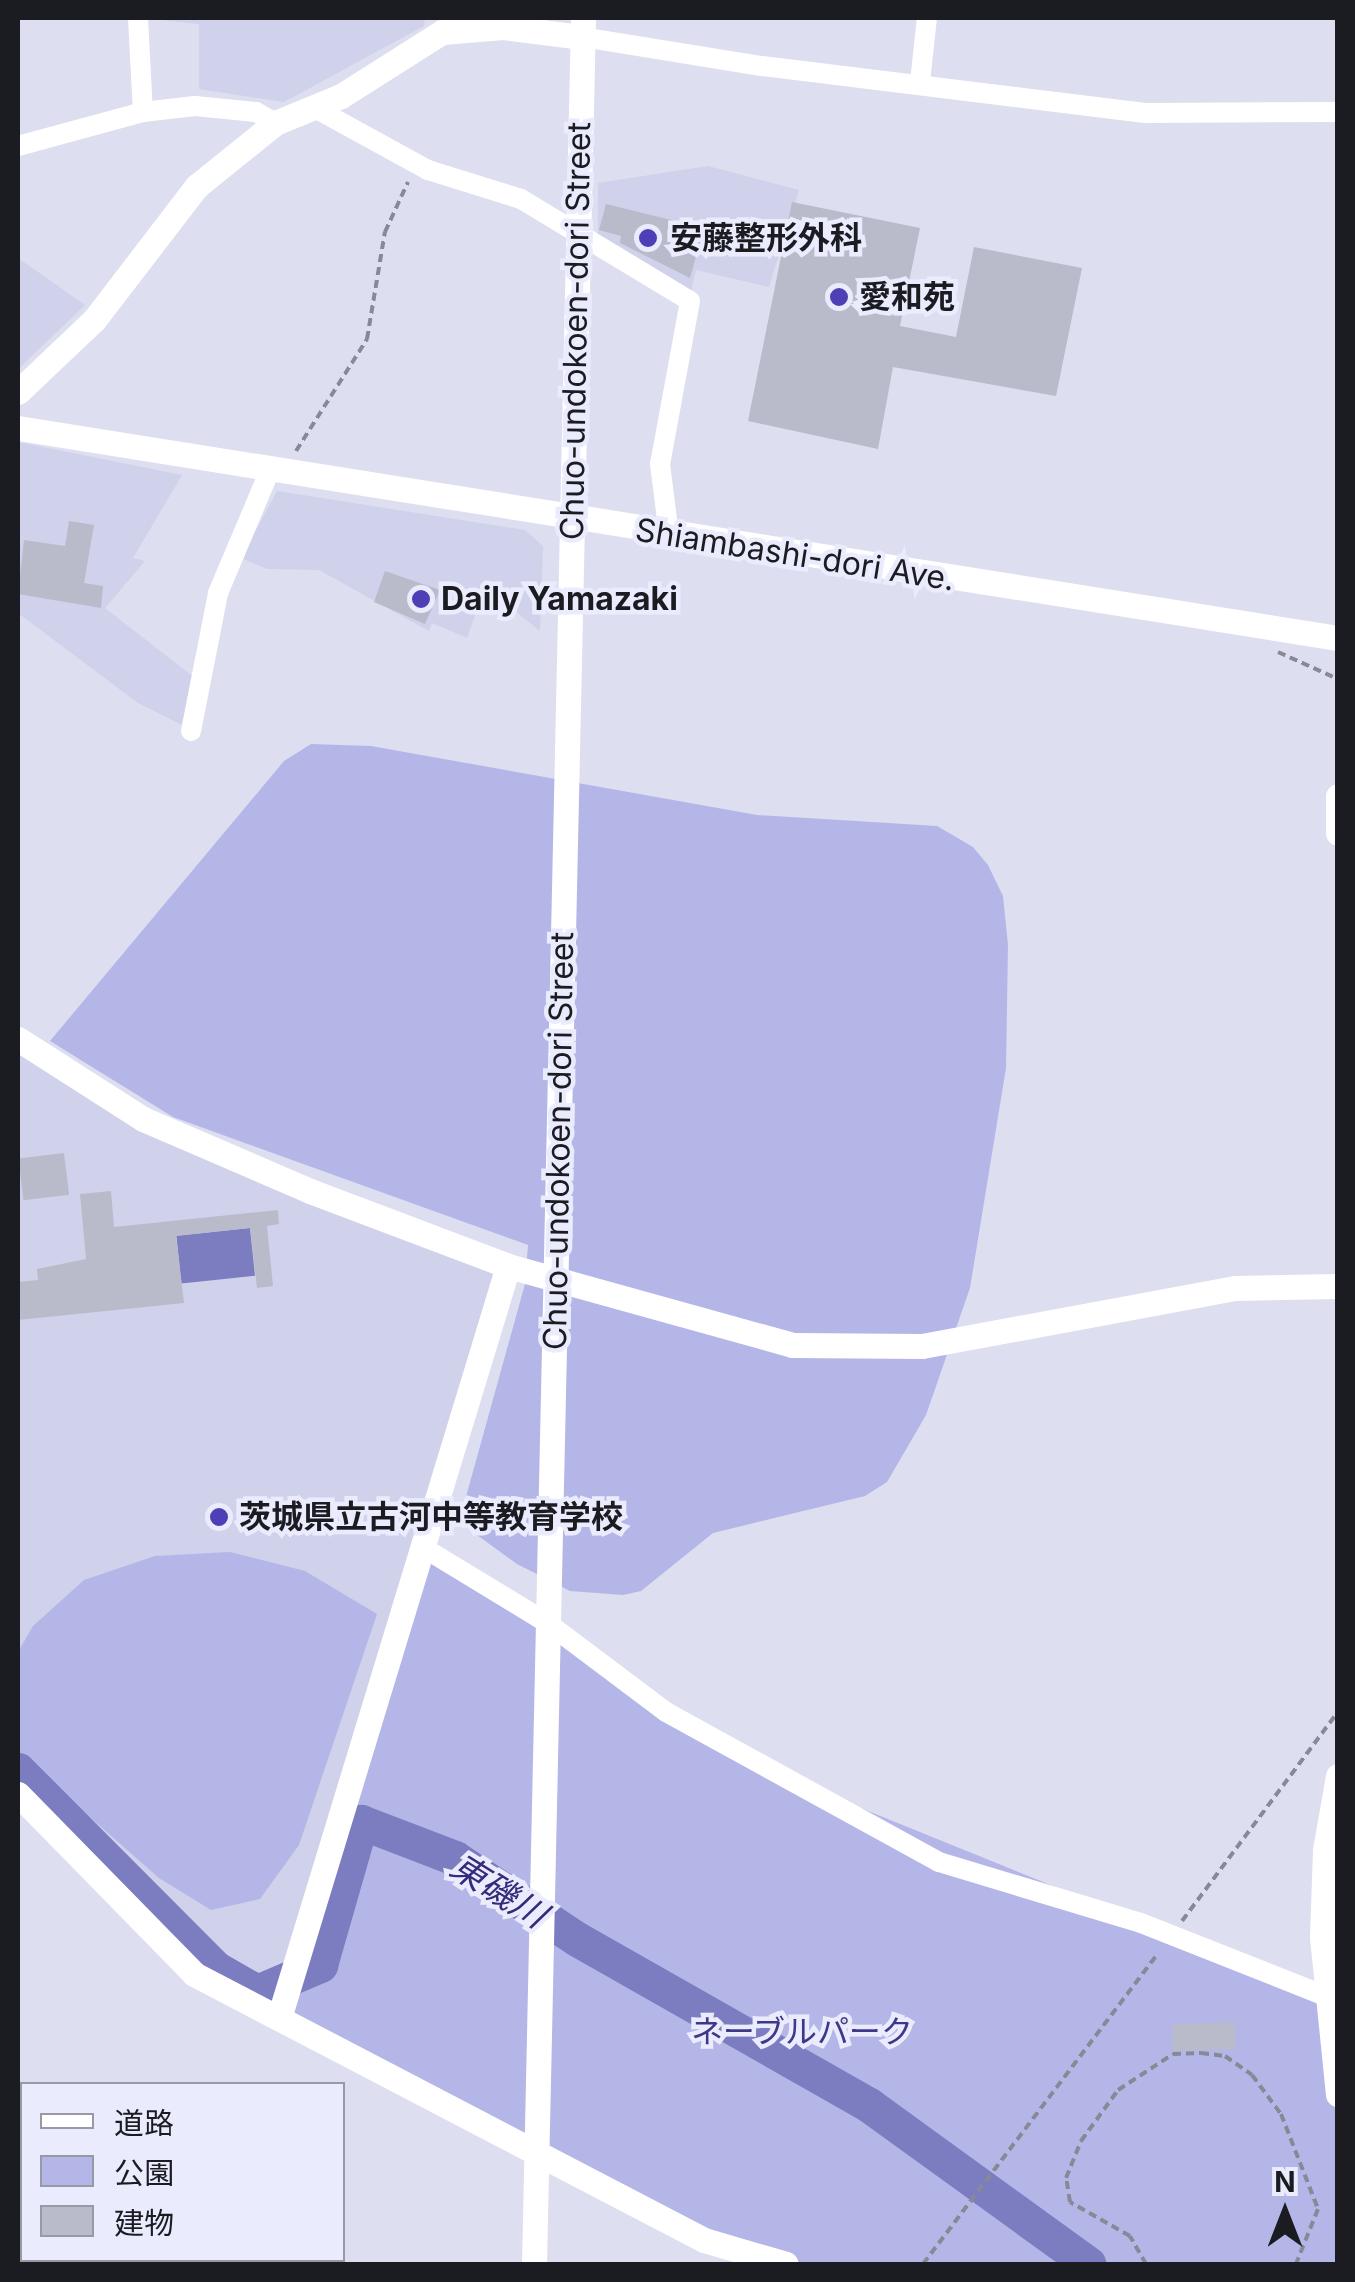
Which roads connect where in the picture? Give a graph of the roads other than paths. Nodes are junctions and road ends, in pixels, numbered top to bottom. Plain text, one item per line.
1 (138, 18) edge
2 (926, 18) edge
3 (582, 27) edge
4 (920, 82) junction
5 (313, 107) junction
6 (143, 112) junction
7 (1338, 112) edge
8 (274, 123) junction
9 (18, 146) edge
10 (578, 235) junction
11 (18, 392) edge
12 (18, 428) edge
13 (276, 470) junction
14 (572, 520) junction
15 (668, 535) junction
16 (1338, 638) edge
17 (191, 731) dead end
18 (1338, 796) edge
19 (1338, 834) edge
20 (18, 1039) edge
21 (508, 1266) junction
22 (555, 1279) junction
23 (1338, 1286) edge
24 (424, 1548) junction
25 (549, 1624) junction
26 (1338, 1776) edge
27 (18, 1794) edge
28 (1330, 1936) edge
29 (1324, 1996) junction
30 (279, 2018) junction
31 (1338, 2094) edge
32 (536, 2152) junction
33 (534, 2264) edge
34 (786, 2264) edge

1 - 6 street
2 - 4 street
3 - 4 street
3 - 5 street
3 - 10 street, Chuo-undokoen-dori Street
4 - 7 street
5 - 8 street
5 - 10 street
6 - 8 street
6 - 9 street
8 - 11 street
10 - 14 street, Chuo-undokoen-dori Street
10 - 15 street
12 - 13 street, Shiambashi-dori Ave.
13 - 14 street, Shiambashi-dori Ave.
13 - 17 street
14 - 15 street, Shiambashi-dori Ave.
14 - 22 street, Chuo-undokoen-dori Street
15 - 16 street, Shiambashi-dori Ave.
18 - 19 street
20 - 21 street
21 - 22 street
21 - 24 street
22 - 23 street
22 - 25 street, Chuo-undokoen-dori Street
24 - 25 street
24 - 30 street
25 - 29 street
25 - 32 street, Chuo-undokoen-dori Street
26 - 28 street
27 - 30 street
28 - 29 street
29 - 31 street
30 - 32 street
32 - 33 street, Chuo-undokoen-dori Street
32 - 34 street

